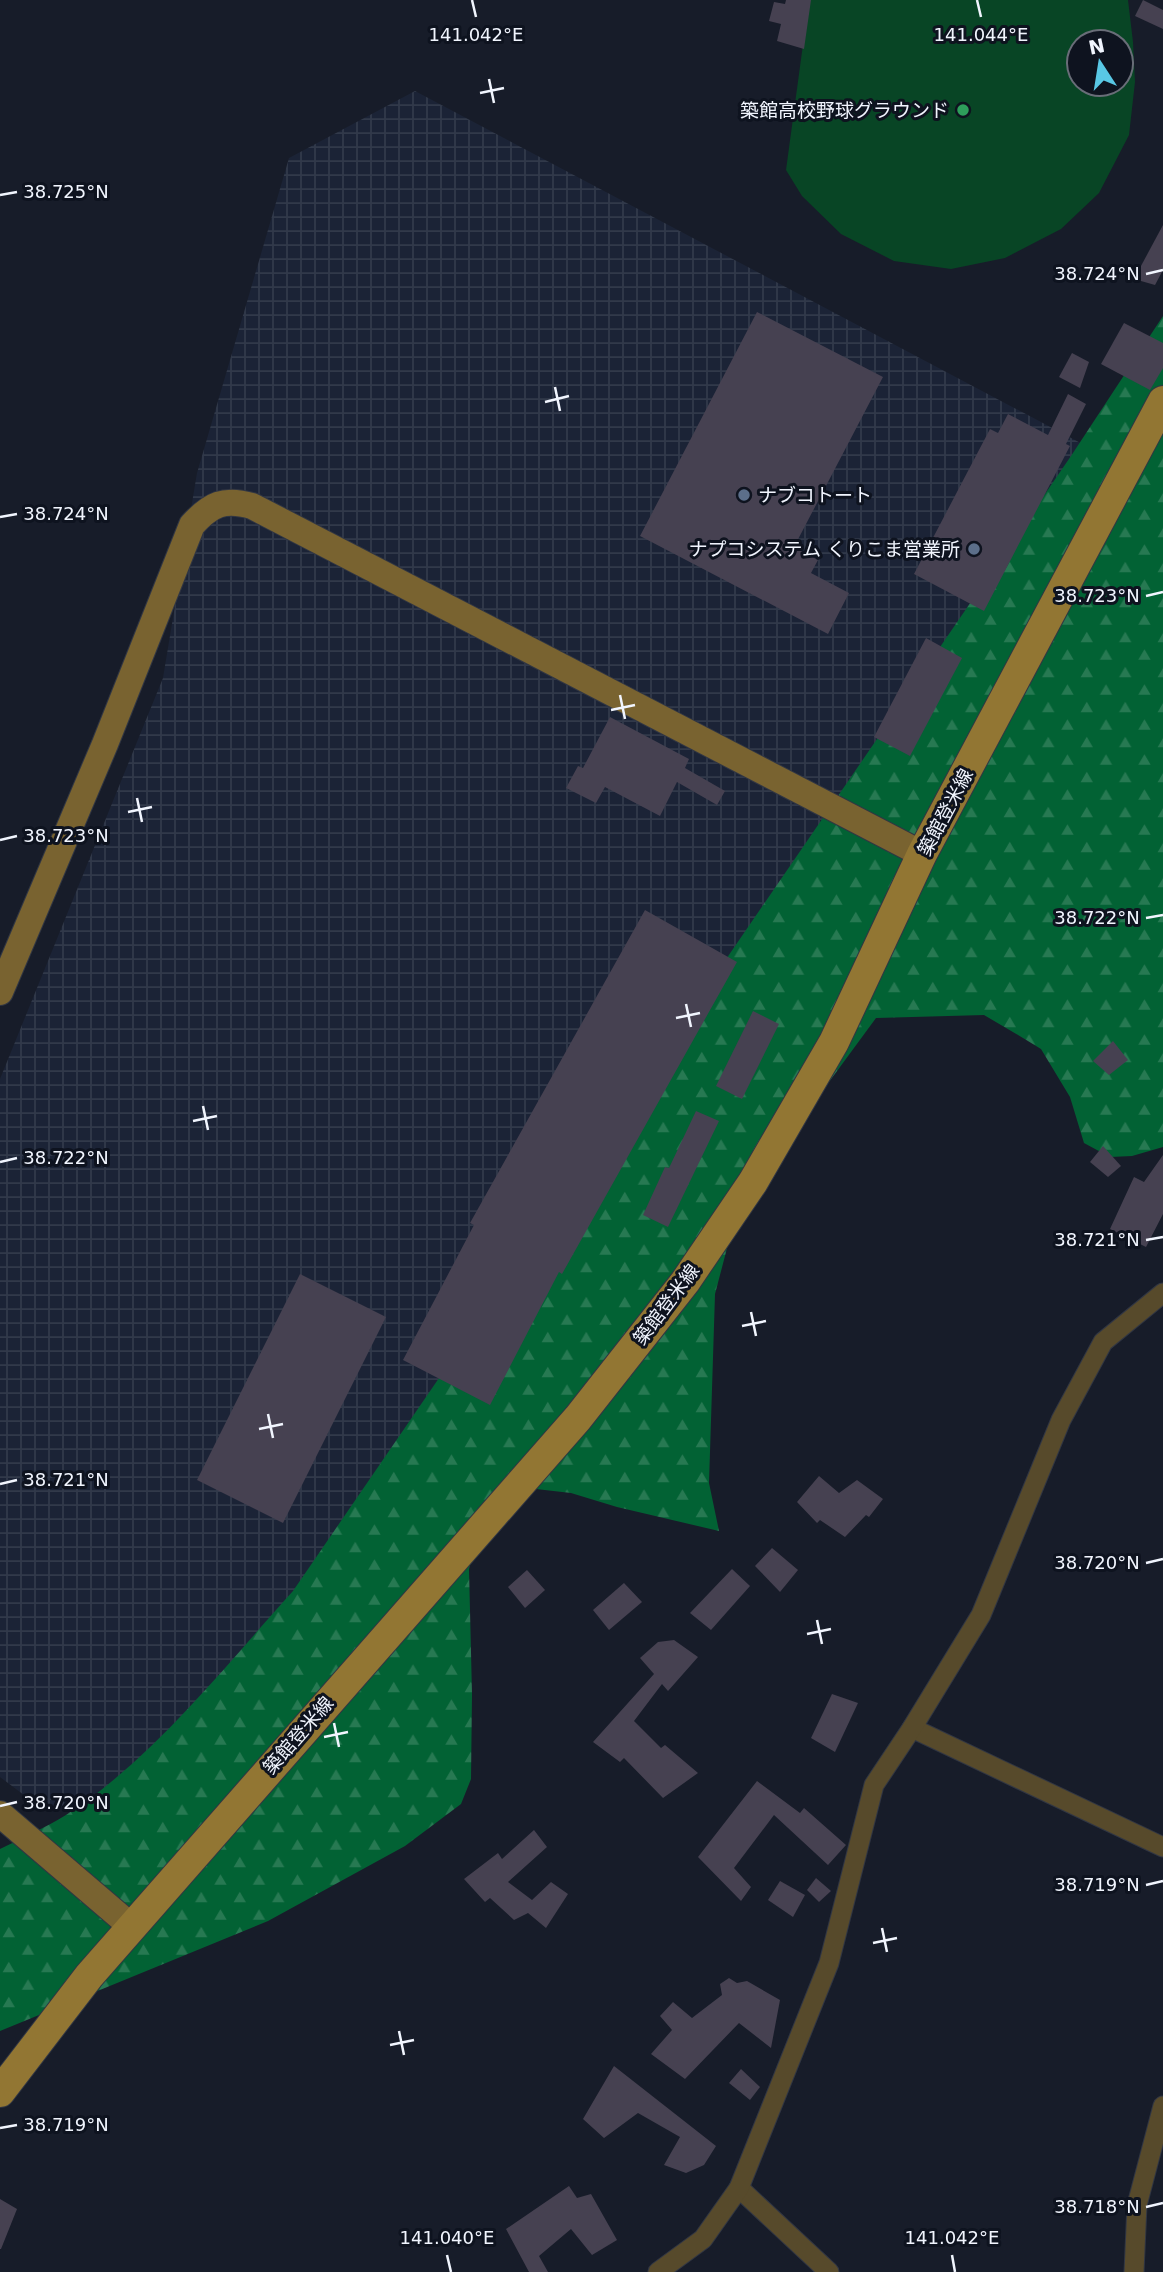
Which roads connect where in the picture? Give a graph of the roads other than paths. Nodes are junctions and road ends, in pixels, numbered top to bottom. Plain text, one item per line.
1 (1163, 401) edge
2 (922, 854) junction
3 (0, 992) edge
4 (1163, 1293) edge
5 (912, 1728) junction
6 (0, 1814) edge
7 (1163, 1847) edge
8 (132, 1927) junction
9 (0, 2092) edge
10 (1163, 2106) edge
11 (739, 2188) junction
12 (659, 2272) edge
13 (829, 2272) edge
14 (1134, 2272) edge

1 - 2 main road, 築館登米線
2 - 3 street
2 - 8 main road, 築館登米線
4 - 5 street
5 - 7 street
5 - 11 street
6 - 8 street
8 - 9 main road, 築館登米線
10 - 14 street
11 - 12 street
11 - 13 street

